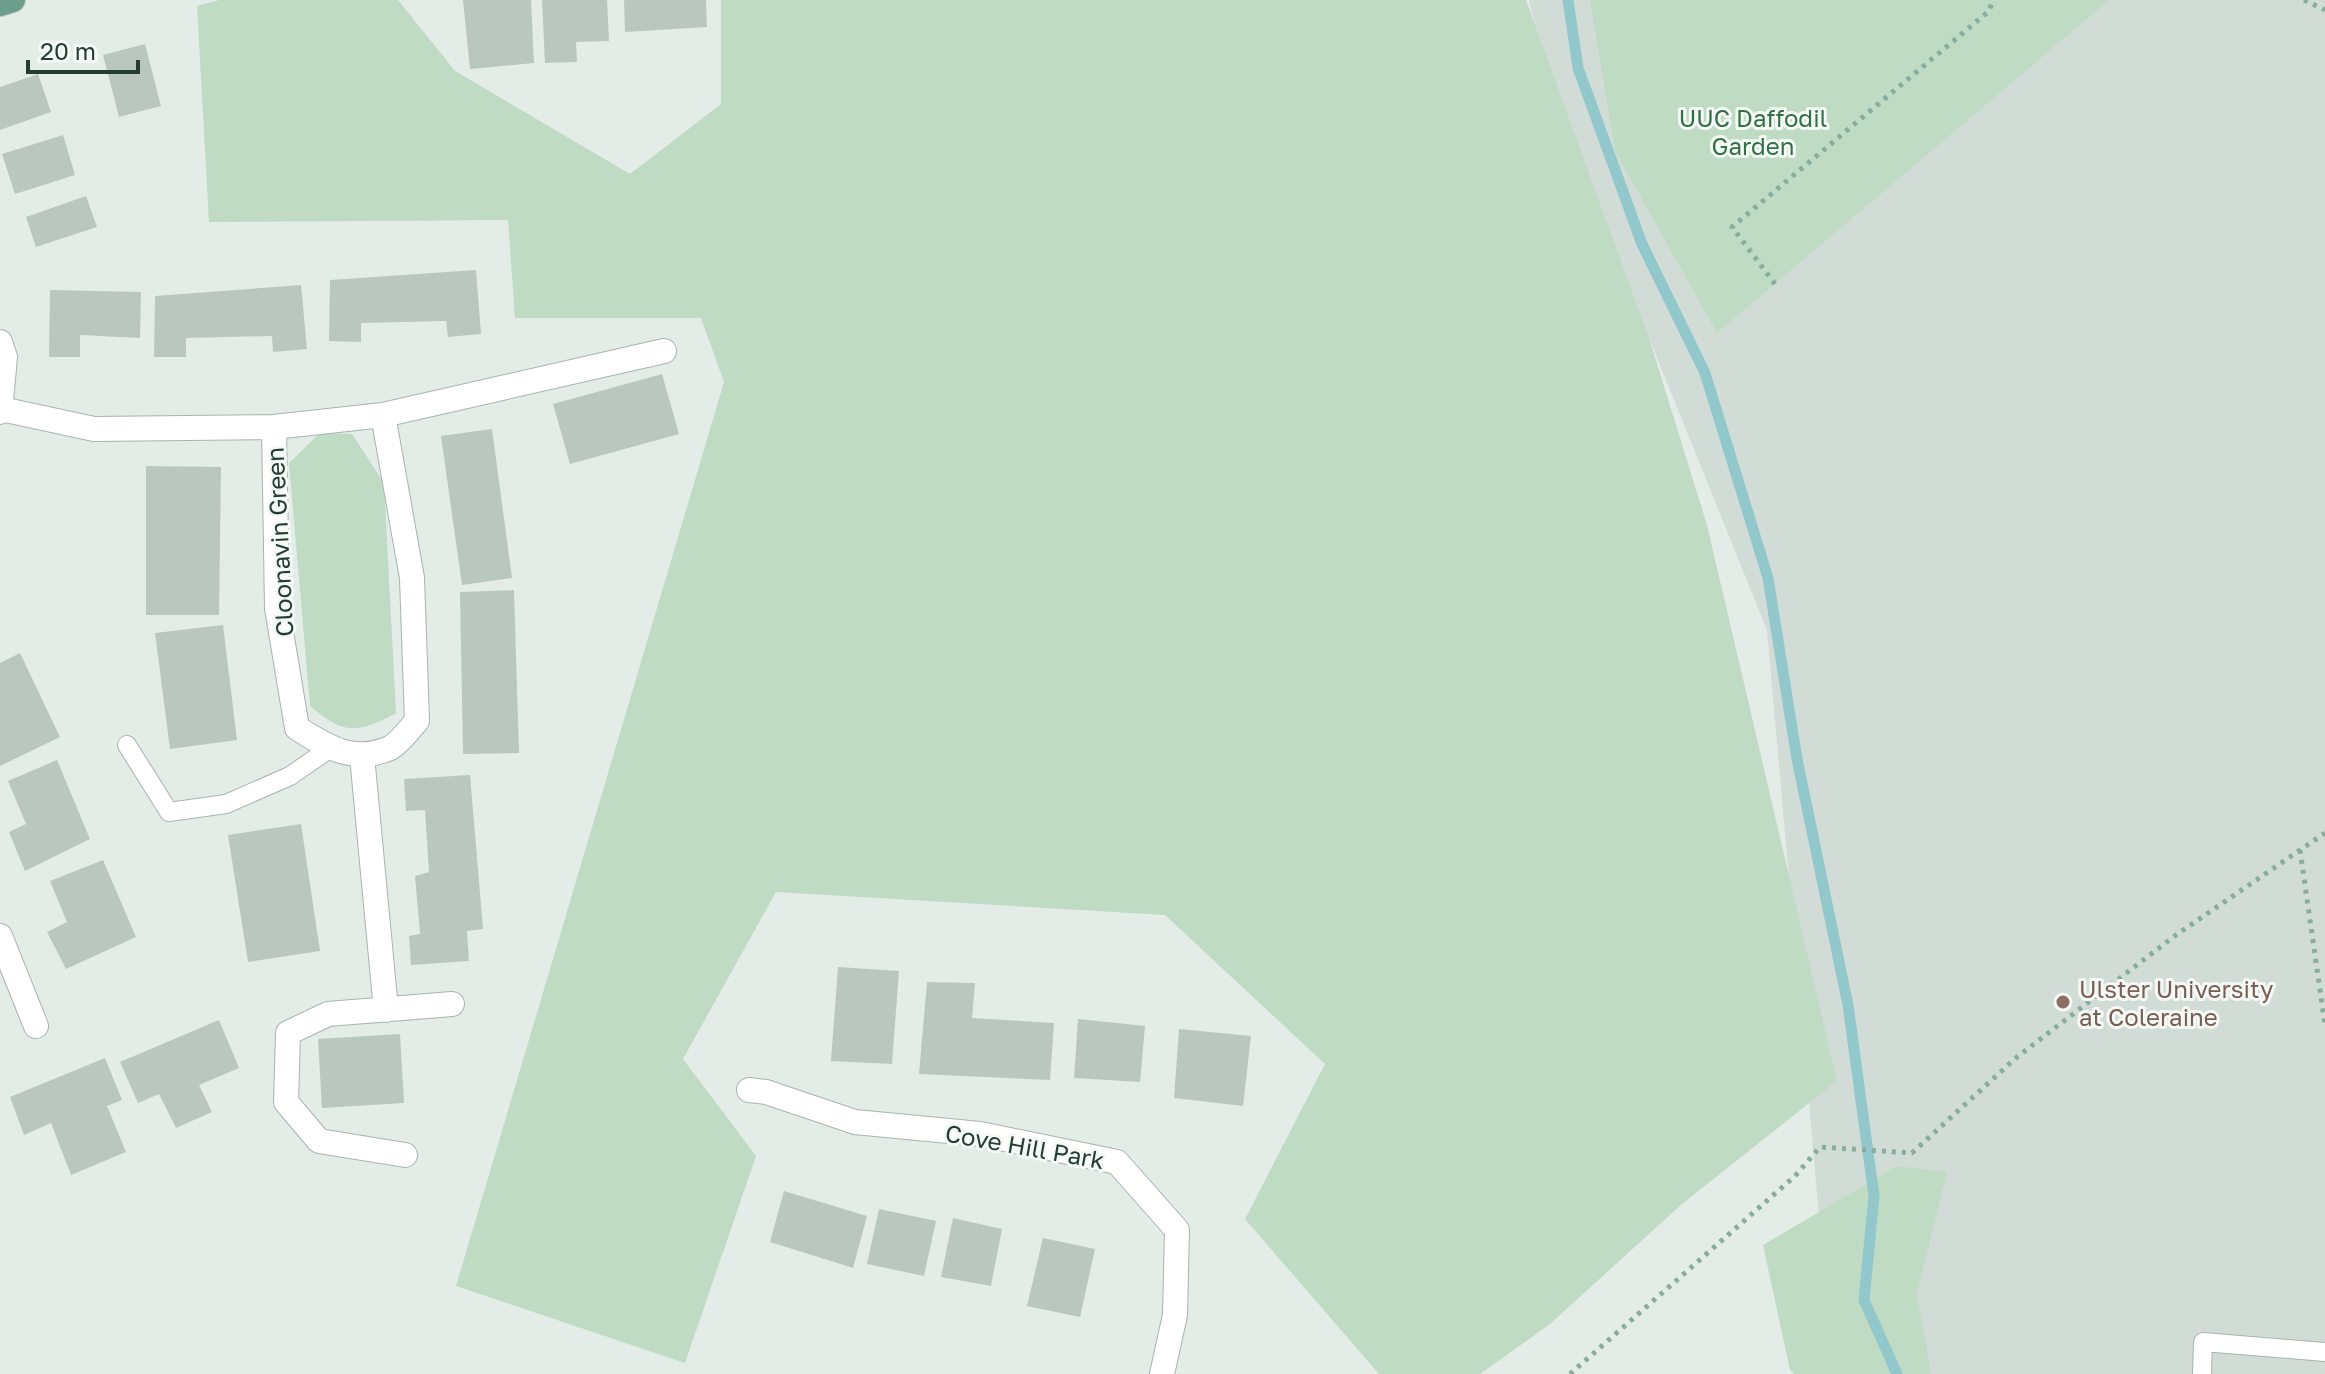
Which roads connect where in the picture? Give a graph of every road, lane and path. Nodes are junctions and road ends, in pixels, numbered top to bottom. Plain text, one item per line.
1 (13, 0) edge
2 (1993, 0) edge
3 (2304, 0) edge
4 (0, 4) edge
5 (2325, 10) edge
6 (1775, 284) dead end
7 (0, 342) edge
8 (664, 351) dead end
9 (0, 410) edge
10 (383, 415) junction
11 (274, 427) junction
12 (127, 745) dead end
13 (329, 749) junction
14 (362, 756) junction
15 (2325, 833) edge
16 (2300, 850) junction
17 (0, 936) edge
18 (452, 1004) dead end
19 (386, 1010) junction
20 (2325, 1025) edge
21 (36, 1026) dead end
22 (749, 1090) dead end
23 (405, 1155) dead end
24 (2325, 1352) edge
25 (1162, 1374) edge
26 (1570, 1374) edge
27 (2202, 1374) edge

1 - 4 main road
2 - 6 path
3 - 5 path
7 - 9 street
8 - 10 street, Cloonavin Green
9 - 11 street, Cloonavin Green
10 - 11 street, Cloonavin Green
10 - 14 street
11 - 13 street, Cloonavin Green
12 - 13 lane
13 - 14 street, Cloonavin Green
14 - 19 street
15 - 16 path
16 - 20 path
16 - 26 path
17 - 21 street
18 - 19 street
19 - 23 street
22 - 25 street, Cove Hill Park
24 - 27 lane

